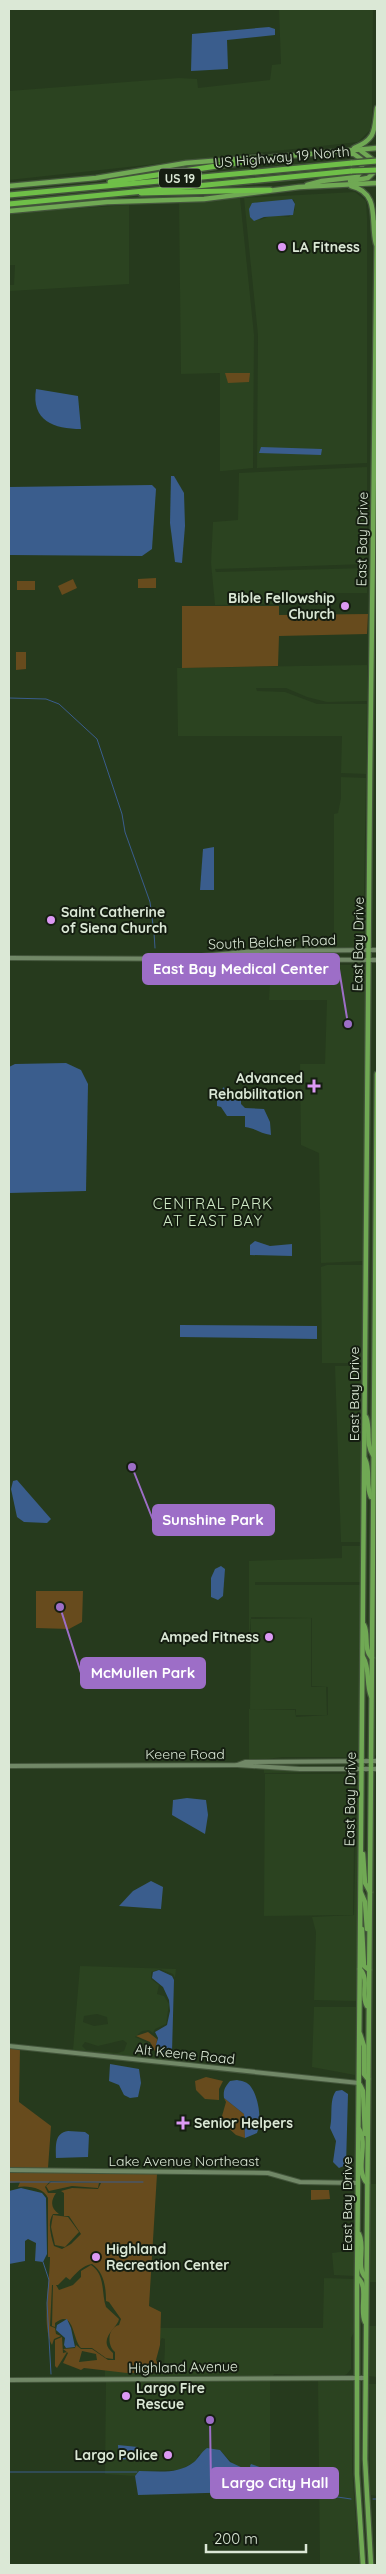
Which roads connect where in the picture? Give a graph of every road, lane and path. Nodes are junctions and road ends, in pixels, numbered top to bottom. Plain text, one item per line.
1 (377, 108) edge
2 (377, 148) edge
3 (359, 150) junction
4 (349, 151) junction
5 (308, 155) junction
6 (277, 157) junction
7 (377, 162) edge
8 (377, 170) edge
9 (377, 183) edge
10 (348, 185) junction
11 (9, 186) edge
12 (94, 186) junction
13 (299, 187) junction
14 (270, 190) junction
15 (118, 192) junction
16 (9, 195) edge
17 (9, 204) edge
18 (9, 211) edge
19 (377, 222) edge
20 (377, 249) edge
21 (377, 338) edge
22 (376, 391) edge
23 (369, 950) junction
24 (377, 950) edge
25 (9, 958) edge
26 (168, 959) junction
27 (369, 960) junction
28 (377, 960) edge
29 (377, 1074) edge
30 (366, 1188) junction
31 (374, 1202) junction
32 (364, 1413) junction
33 (373, 1455) junction
34 (364, 1458) junction
35 (372, 1501) junction
36 (363, 1624) junction
37 (362, 1656) junction
38 (372, 1658) junction
39 (372, 1699) junction
40 (374, 1761) edge
41 (362, 1762) junction
42 (237, 1765) junction
43 (9, 1766) edge
44 (362, 1769) junction
45 (371, 1769) junction
46 (377, 1769) edge
47 (361, 1848) junction
48 (361, 1892) junction
49 (370, 1893) junction
50 (360, 1926) junction
51 (369, 1935) junction
52 (360, 1969) junction
53 (368, 1970) junction
54 (368, 2007) junction
55 (360, 2033) junction
56 (9, 2046) edge
57 (368, 2078) junction
58 (359, 2083) junction
59 (359, 2128) junction
60 (367, 2137) junction
61 (9, 2170) edge
62 (358, 2183) junction
63 (367, 2183) junction
64 (358, 2233) junction
65 (358, 2278) junction
66 (366, 2278) junction
67 (366, 2324) junction
68 (357, 2379) junction
69 (9, 2380) edge
70 (365, 2380) junction
71 (363, 2565) edge
72 (371, 2565) edge

1 - 4 main road
2 - 3 main road
3 - 4 main road
3 - 7 main road
4 - 5 main road
5 - 6 main road
5 - 13 main road
6 - 11 main road
6 - 12 highway
7 - 12 highway, US Highway 19 North / US 19, bridge
8 - 13 main road
8 - 15 highway, US Highway 19 North / US 19, bridge
9 - 10 main road
10 - 13 main road
10 - 20 main road
12 - 16 highway, US Highway 19 North / US 19
13 - 14 main road
14 - 15 highway
14 - 18 main road
15 - 17 highway, US Highway 19 North / US 19
19 - 20 main road, East Bay Drive
20 - 21 main road, East Bay Drive
21 - 22 main road, East Bay Drive
22 - 23 main road, East Bay Drive
23 - 24 main road, South Belcher Road
23 - 26 main road, South Belcher Road
23 - 27 main road, East Bay Drive
25 - 26 main road, South Belcher Road
26 - 27 main road, South Belcher Road
27 - 28 main road, South Belcher Road
27 - 30 main road, East Bay Drive
29 - 31 main road, East Bay Drive
30 - 31 main road
30 - 32 main road, East Bay Drive
31 - 33 main road, East Bay Drive
32 - 33 main road
32 - 34 main road, East Bay Drive
33 - 35 main road, East Bay Drive
34 - 35 main road
34 - 36 main road, East Bay Drive
35 - 38 main road, East Bay Drive
36 - 37 main road, East Bay Drive
36 - 38 main road
37 - 39 main road
37 - 41 main road, East Bay Drive
38 - 39 main road, East Bay Drive
39 - 40 main road, East Bay Drive
40 - 41 main road, Keene Road
40 - 45 main road, East Bay Drive
41 - 42 main road, Keene Road
41 - 44 main road, East Bay Drive
42 - 43 main road, Keene Road
42 - 44 main road
44 - 45 main road
44 - 47 main road, East Bay Drive
45 - 46 main road
45 - 49 main road, East Bay Drive
47 - 48 main road, East Bay Drive
47 - 49 main road
48 - 50 main road, East Bay Drive
48 - 51 main road
49 - 51 main road, East Bay Drive
50 - 52 main road, East Bay Drive
50 - 53 main road
51 - 53 main road, East Bay Drive
52 - 54 main road
52 - 55 main road, East Bay Drive
53 - 54 main road, East Bay Drive
54 - 57 main road, East Bay Drive
55 - 57 main road
55 - 58 main road, East Bay Drive
56 - 58 main road, Alt Keene Road
57 - 60 main road, East Bay Drive
58 - 59 main road, East Bay Drive
58 - 60 main road
59 - 62 main road, East Bay Drive
59 - 63 main road
60 - 63 main road, East Bay Drive
61 - 62 main road, Lake Avenue Northeast
62 - 64 main road, East Bay Drive
63 - 66 main road, East Bay Drive
64 - 65 main road, East Bay Drive
64 - 66 main road
65 - 67 main road
65 - 68 main road, East Bay Drive
66 - 67 main road, East Bay Drive
67 - 70 main road, East Bay Drive
68 - 69 main road, Highland Avenue
68 - 70 main road, Highland Avenue
68 - 71 main road, East Bay Drive
70 - 72 main road, East Bay Drive

